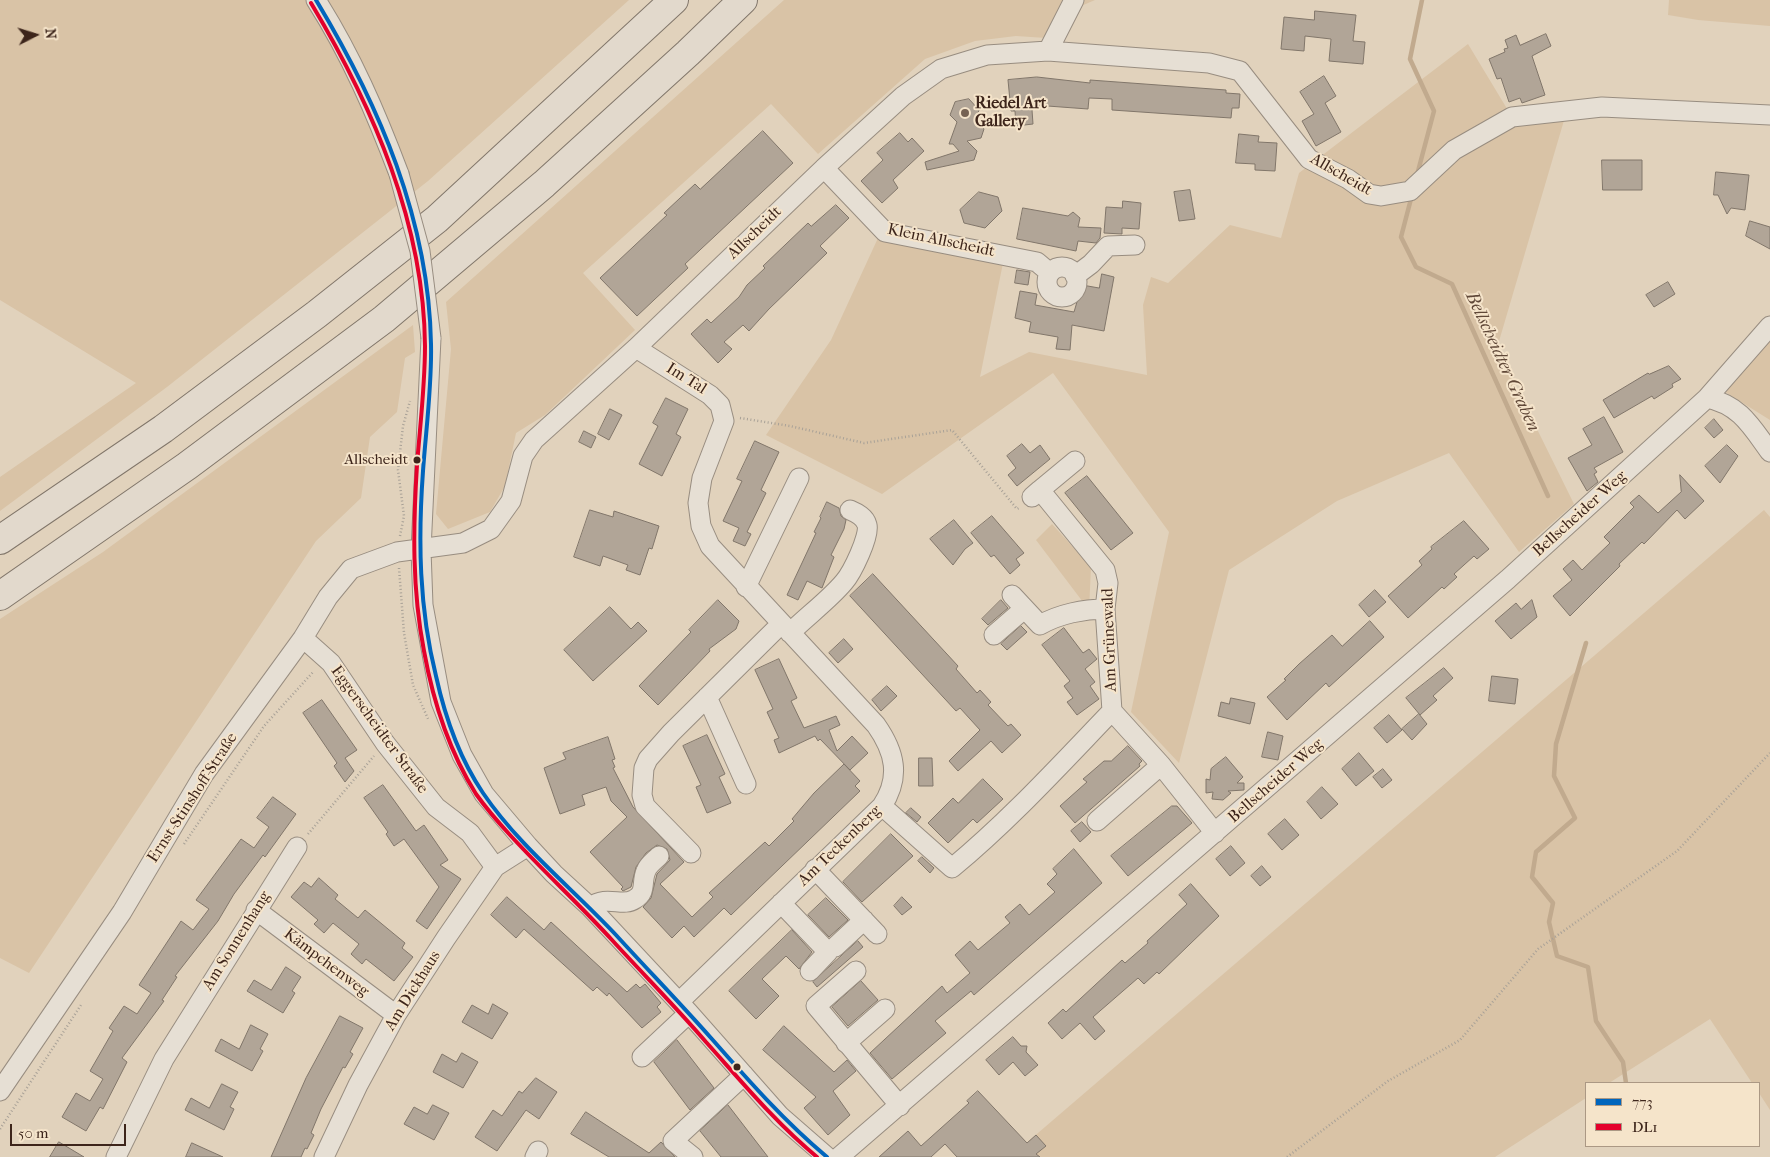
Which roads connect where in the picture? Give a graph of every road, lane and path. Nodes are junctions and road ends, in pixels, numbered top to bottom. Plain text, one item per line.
1 (316, 0) edge
2 (674, 0) edge
3 (743, 0) edge
4 (763, 0) edge
5 (1074, 0) edge
6 (1048, 51) junction
7 (688, 53) junction
8 (1770, 115) edge
9 (824, 168) junction
10 (1135, 245) dead end
11 (1050, 273) junction
12 (1075, 276) junction
13 (1770, 326) edge
14 (636, 348) junction
15 (410, 395) dead end
16 (1707, 398) junction
17 (724, 421) junction
18 (1770, 452) edge
19 (1075, 461) dead end
20 (799, 478) dead end
21 (1036, 494) junction
22 (850, 510) dead end
23 (0, 540) edge
24 (421, 550) junction
25 (397, 552) junction
26 (746, 587) junction
27 (0, 596) edge
28 (1105, 608) junction
29 (785, 628) junction
30 (994, 635) dead end
31 (310, 644) junction
32 (707, 697) junction
33 (1112, 711) junction
34 (385, 743) junction
35 (1770, 753) edge
36 (1161, 765) junction
37 (746, 784) dead end
38 (882, 806) junction
39 (1097, 822) dead end
40 (1216, 833) junction
41 (528, 846) junction
42 (182, 847) dead end
43 (297, 847) joint
44 (691, 853) dead end
45 (659, 856) dead end
46 (495, 867) junction
47 (815, 869) junction
48 (781, 903) junction
49 (590, 907) junction
50 (256, 910) junction
51 (864, 920) junction
52 (877, 934) dead end
53 (835, 947) dead end
54 (810, 970) dead end
55 (856, 971) dead end
56 (84, 1001) dead end
57 (684, 1008) junction
58 (885, 1008) dead end
59 (396, 1015) junction
60 (846, 1043) junction
61 (642, 1057) dead end
62 (744, 1075) junction
63 (0, 1091) edge
64 (900, 1106) junction
65 (0, 1129) edge
66 (819, 1155) edge
67 (116, 1157) edge
68 (324, 1157) edge
69 (693, 1157) edge
70 (839, 1157) edge
71 (1287, 1157) edge

1 - 24 street, bridge
2 - 23 highway
3 - 7 highway
4 - 7 highway
5 - 6 street
6 - 8 street, Allscheidt
6 - 9 street, Allscheidt
7 - 27 highway
9 - 11 street, Klein Allscheidt
9 - 14 street, Allscheidt
10 - 12 street
11 - 12 street
11 - 12 street
13 - 16 street, Bellscheider Weg
14 - 17 street, Im Tal
14 - 24 street, Allscheidt
15 - 25 path
16 - 18 street
16 - 40 street, Bellscheider Weg
17 - 21 path
17 - 26 street, Am Teckenberg
19 - 21 street
20 - 26 street
21 - 28 street, Am Grünewald
22 - 29 street
24 - 25 street, Ernst-Stinshoff-Straße
24 - 41 street
25 - 31 street, Ernst-Stinshoff-Straße
26 - 29 street, Am Teckenberg
28 - 30 street
28 - 33 street, Am Grünewald
29 - 32 street
29 - 38 street, Am Teckenberg
31 - 34 street, Eggerscheidter Straße
31 - 42 path
31 - 63 street, Ernst-Stinshoff-Straße
32 - 37 street
32 - 44 street
33 - 36 street, Am Grünewald
33 - 38 street
34 - 43 path
34 - 46 street, Eggerscheidter Straße
35 - 71 path
36 - 39 street
36 - 40 street, Am Grünewald
38 - 47 street, Am Teckenberg
40 - 64 street, Bellscheider Weg
41 - 46 street, Am Dickhaus
41 - 49 street
43 - 50 street, Am Sonnenhang
45 - 49 street
46 - 59 street, Am Dickhaus
47 - 48 street, Am Teckenberg
47 - 51 street
48 - 54 street
48 - 57 street, Am Teckenberg
49 - 57 street
50 - 59 street, Kämpchenweg
50 - 67 street, Am Sonnenhang
51 - 52 street
51 - 53 street
55 - 60 street
56 - 65 path
57 - 61 street, Am Teckenberg
57 - 62 street
58 - 60 street
59 - 68 street, Am Dickhaus
60 - 64 street
62 - 66 street
62 - 69 street
64 - 70 street, Bellscheider Weg

